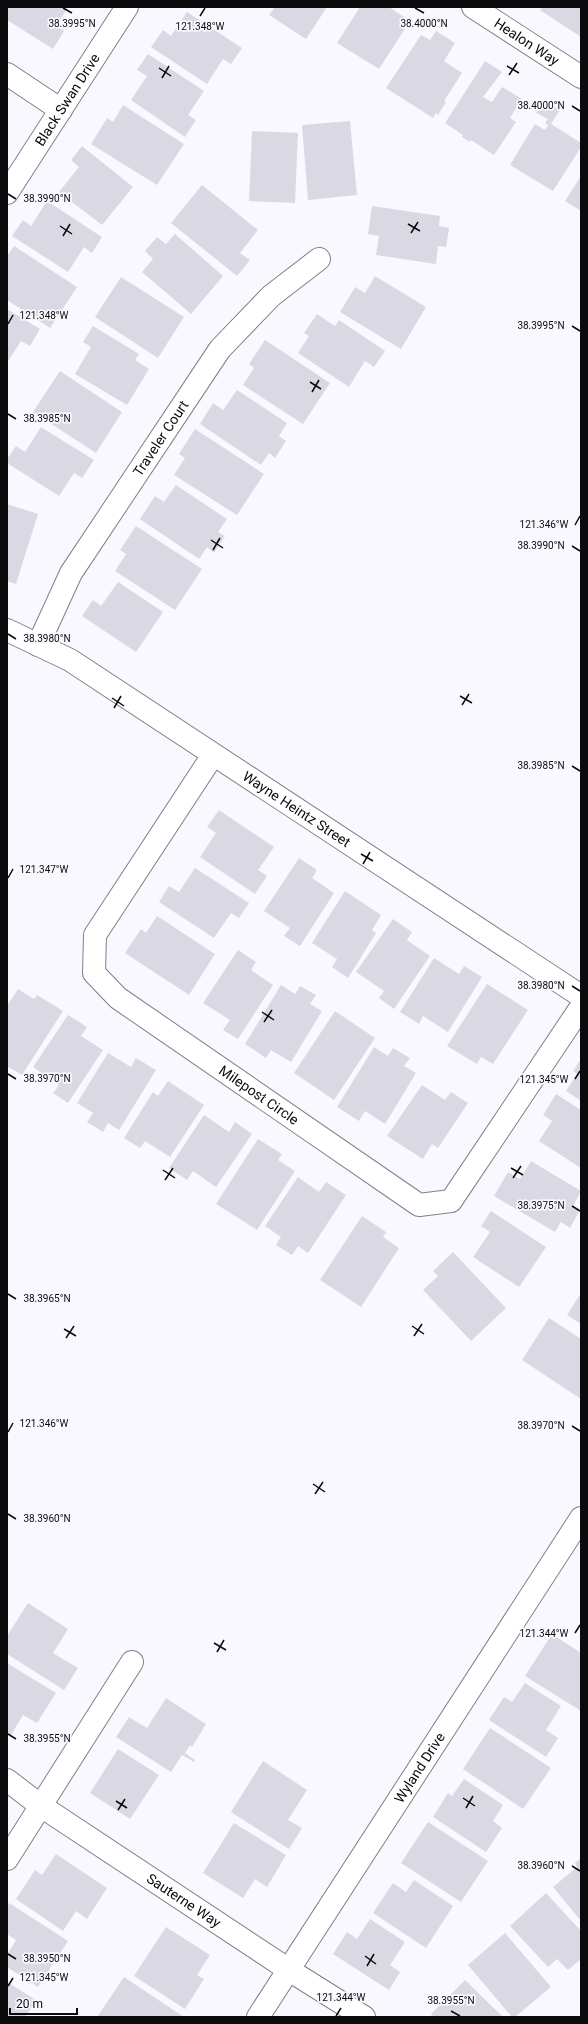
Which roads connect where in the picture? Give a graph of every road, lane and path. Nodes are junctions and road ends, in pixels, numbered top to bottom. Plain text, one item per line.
1 (127, 7) edge
2 (473, 7) edge
3 (495, 13) edge
4 (7, 74) edge
5 (581, 76) edge
6 (60, 110) junction
7 (7, 193) edge
8 (319, 259) dead end
9 (7, 630) edge
10 (38, 645) junction
11 (213, 755) junction
12 (581, 996) edge
13 (581, 1007) edge
14 (581, 1518) edge
15 (132, 1662) dead end
16 (7, 1780) edge
17 (42, 1806) junction
18 (7, 1859) edge
19 (289, 1970) junction
20 (258, 2017) edge
21 (364, 2017) edge

1 - 6 street, Black Swan Drive
2 - 3 street, Healon Way
3 - 5 street, Healon Way
4 - 6 street
6 - 7 street, Black Swan Drive
8 - 10 street, Traveler Court
9 - 10 street, Wayne Heintz Street
10 - 11 street, Wayne Heintz Street
11 - 12 street, Wayne Heintz Street
11 - 13 street, Milepost Circle
14 - 19 street, Wyland Drive
15 - 17 street
16 - 17 street, Sauterne Way
17 - 18 street
17 - 19 street, Sauterne Way
19 - 20 street, Wyland Drive
19 - 21 street, Sauterne Way

